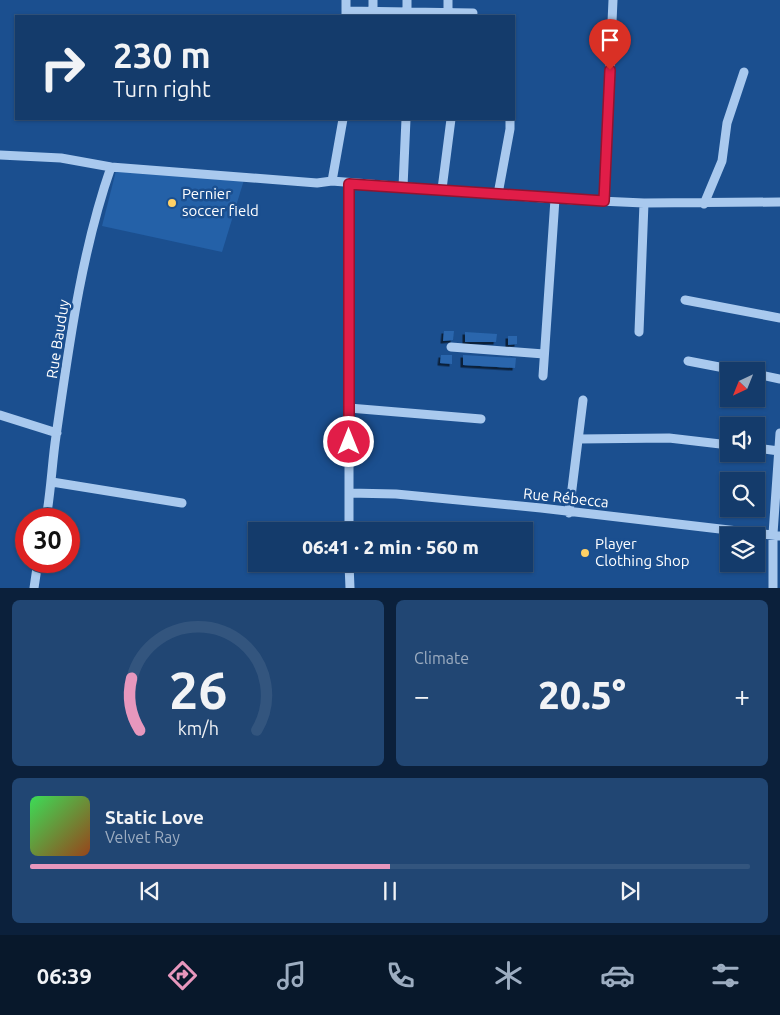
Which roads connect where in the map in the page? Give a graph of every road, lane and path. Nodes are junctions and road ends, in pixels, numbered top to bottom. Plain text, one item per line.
1 (346, 0) edge
2 (373, 0) edge
3 (407, 0) edge
4 (448, 0) edge
5 (613, 0) edge
6 (373, 10) junction
7 (407, 11) junction
8 (448, 13) junction
9 (474, 13) dead end
10 (346, 14) edge
11 (744, 72) dead end
12 (343, 120) edge
13 (406, 120) edge
14 (451, 120) edge
15 (510, 120) edge
16 (0, 155) edge
17 (111, 167) junction
18 (332, 181) junction
19 (349, 184) junction
20 (403, 187) junction
21 (442, 190) junction
22 (498, 194) junction
23 (555, 199) junction
24 (604, 201) junction
25 (780, 202) edge
26 (644, 203) junction
27 (704, 204) junction
28 (685, 300) dead end
29 (780, 318) edge
30 (639, 332) dead end
31 (451, 347) dead end
32 (544, 354) junction
33 (688, 361) dead end
34 (720, 367) edge
35 (543, 376) dead end
36 (765, 376) edge
37 (780, 379) edge
38 (583, 400) dead end
39 (349, 408) junction
40 (0, 415) edge
41 (482, 419) dead end
42 (56, 433) junction
43 (780, 433) edge
44 (579, 439) junction
45 (720, 443) edge
46 (765, 449) edge
47 (779, 451) edge
48 (52, 482) junction
49 (349, 493) junction
50 (182, 503) dead end
51 (48, 508) edge
52 (569, 512) junction
53 (349, 522) edge
54 (776, 535) edge
55 (349, 572) edge
56 (36, 573) edge
57 (776, 582) edge
58 (34, 588) edge
59 (350, 588) edge

1 - 10 street
2 - 6 street
3 - 7 street
4 - 8 street
5 - 24 street
6 - 7 street
6 - 10 street
7 - 8 street
8 - 9 street
11 - 27 street
12 - 18 street
13 - 20 street
14 - 21 street
15 - 22 street
16 - 17 street
17 - 18 street
17 - 42 street, Rue Bauduy
18 - 19 street
19 - 20 street
19 - 39 street
20 - 21 street
21 - 22 street
22 - 23 street
23 - 24 street
23 - 32 street
24 - 26 street
25 - 27 street
26 - 27 street
26 - 30 street
28 - 29 street
31 - 32 street
32 - 35 street
33 - 34 street
36 - 37 street
38 - 44 street
39 - 41 street
39 - 49 street
40 - 42 street
42 - 48 street, Rue Bauduy
43 - 47 street
44 - 45 street
44 - 52 street
46 - 47 street
47 - 54 street
48 - 50 street
48 - 51 street, Rue Bauduy
49 - 52 street, Rue Rébecca
49 - 53 street
52 - 54 street, Rue Rébecca
54 - 57 street
55 - 59 street
56 - 58 street

